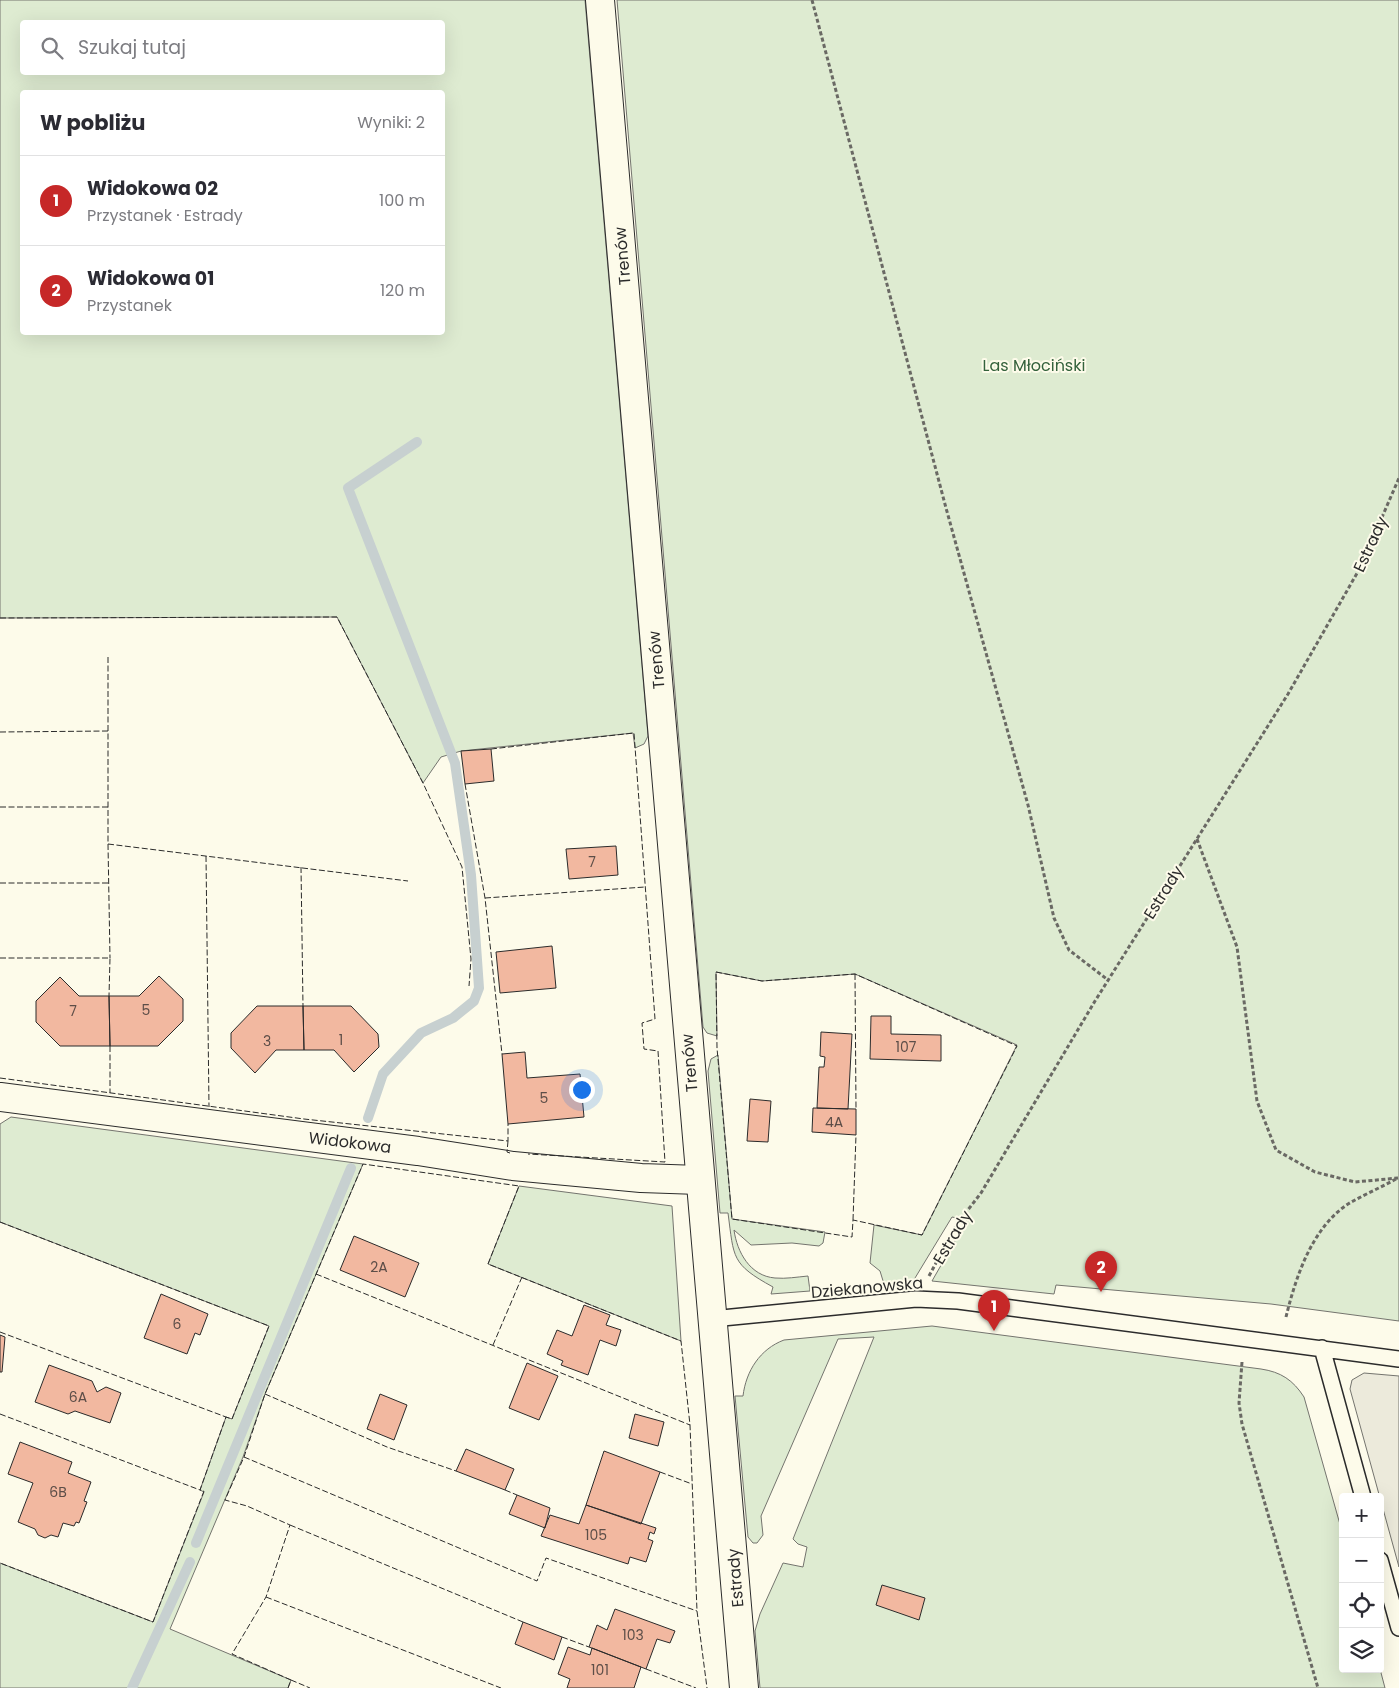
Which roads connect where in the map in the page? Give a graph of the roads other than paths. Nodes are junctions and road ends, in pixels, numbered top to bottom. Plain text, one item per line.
1 (600, 0) edge
2 (0, 1097) edge
3 (700, 1180) junction
4 (712, 1319) junction
5 (1322, 1348) junction
6 (1399, 1359) edge
7 (1362, 1493) edge
8 (1384, 1574) edge
9 (1399, 1628) edge
10 (744, 1688) edge

1 - 3 main road, Trenów
2 - 3 main road, Widokowa
3 - 4 main road, Trenów
4 - 5 lane, Dziekanowska
4 - 10 main road, Estrady
5 - 6 lane, Dziekanowska
5 - 7 lane
8 - 9 lane

